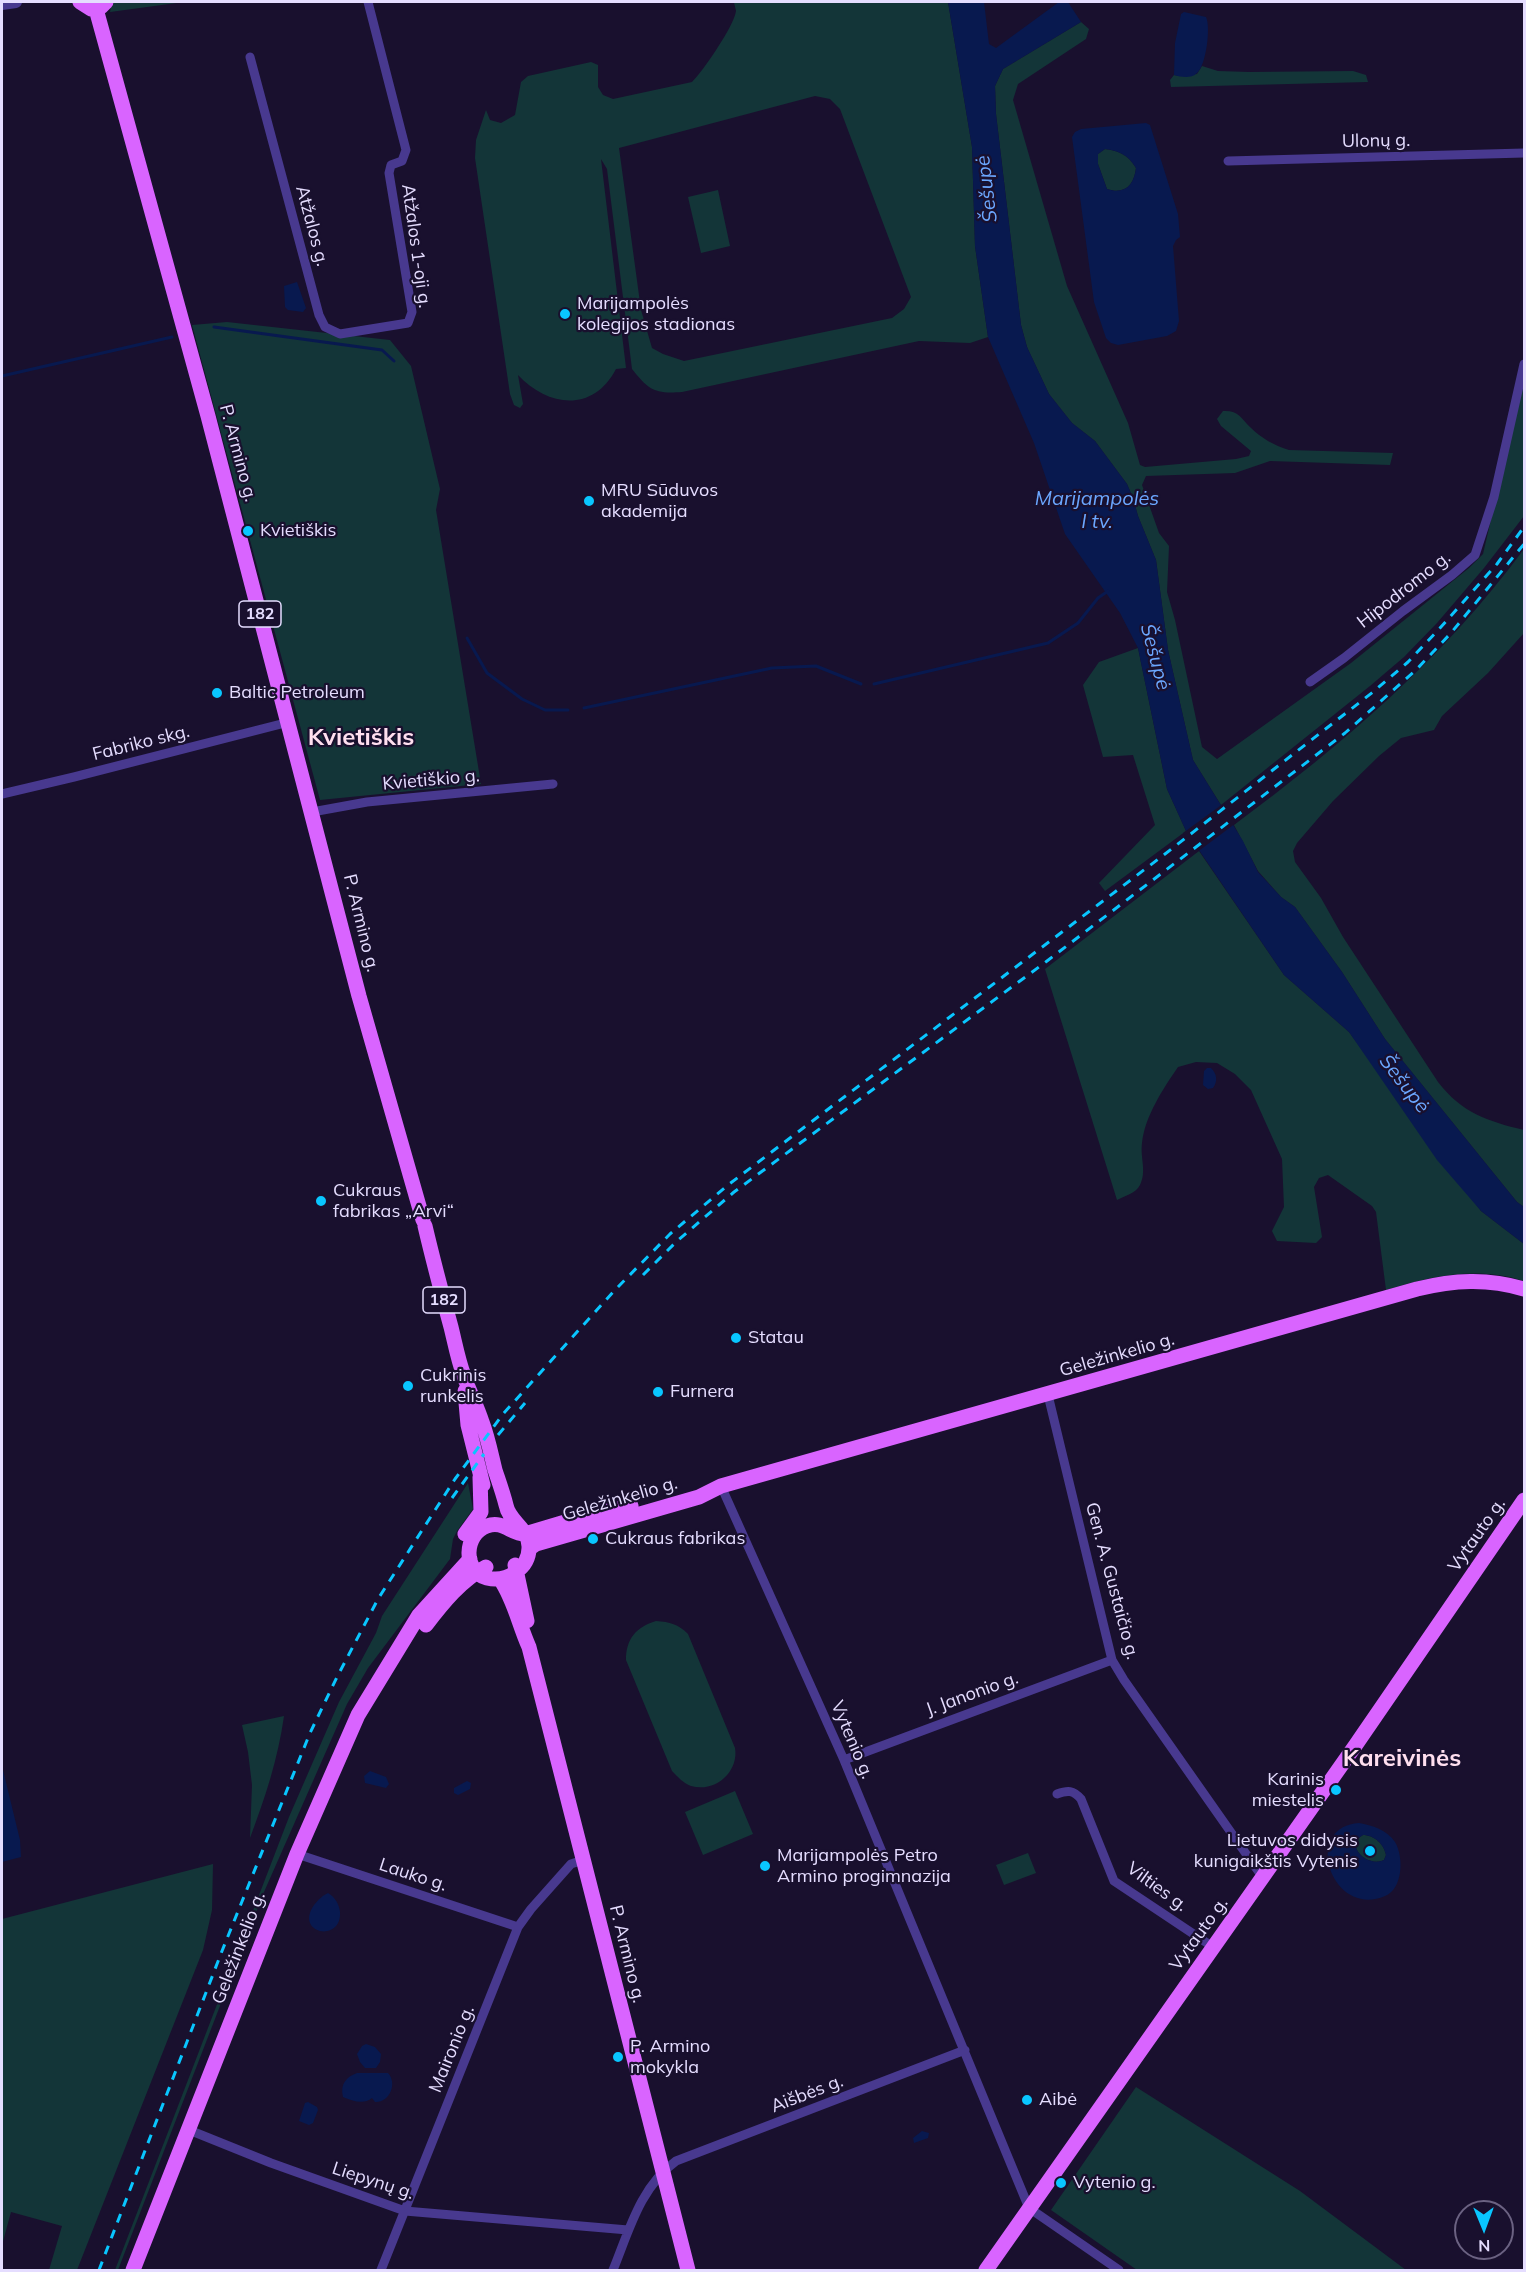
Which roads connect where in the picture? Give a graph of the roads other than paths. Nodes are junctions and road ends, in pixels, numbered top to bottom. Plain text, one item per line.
1 (16, 2) edge
2 (80, 2) edge
3 (368, 2) edge
4 (2, 4) edge
5 (101, 5) edge
6 (250, 57) dead end
7 (1524, 153) edge
8 (1228, 161) dead end
9 (402, 324) joint
10 (1524, 364) edge
11 (1310, 682) dead end
12 (289, 722) junction
13 (553, 784) dead end
14 (2, 794) edge
15 (312, 812) junction
16 (1524, 1289) edge
17 (463, 1374) junction
18 (1048, 1395) junction
19 (496, 1473) junction
20 (480, 1477) junction
21 (722, 1486) junction
22 (1524, 1500) edge
23 (495, 1525) junction
24 (522, 1535) junction
25 (515, 1567) junction
26 (483, 1572) junction
27 (422, 1620) junction
28 (529, 1647) junction
29 (1112, 1660) junction
30 (844, 1760) junction
31 (1057, 1794) dead end
32 (297, 1854) junction
33 (583, 1860) junction
34 (1263, 1878) junction
35 (518, 1927) junction
36 (1213, 1947) junction
37 (965, 2050) junction
38 (189, 2130) junction
39 (662, 2171) junction
40 (1029, 2208) junction
41 (405, 2211) junction
42 (628, 2230) junction
43 (134, 2271) edge
44 (381, 2271) edge
45 (613, 2271) edge
46 (688, 2271) edge
47 (986, 2271) edge
48 (1119, 2271) edge

1 - 4 street
2 - 5 main road, P. Armino g. / 182
3 - 9 street, Atžalos 1-oji g.
5 - 12 main road, P. Armino g. / 182
6 - 9 street, Atžalos g.
7 - 8 street, Ulonų g.
10 - 11 street, Hipodromo g.
12 - 14 street, Fabriko skg.
12 - 15 main road, P. Armino g. / 182
13 - 15 street, Kvietiškio g.
15 - 17 main road, P. Armino g. / 182
16 - 18 main road, Geležinkelio g.
17 - 19 main road, P. Armino g. / 182
17 - 20 main road, P. Armino g. / 182
18 - 21 main road, Geležinkelio g.
18 - 29 street, Gen. A. Gustaičio g.
19 - 23 main road, P. Armino g. / 182
19 - 24 main road, P. Armino g.
20 - 23 main road, P. Armino g. / 182
20 - 27 main road
21 - 24 main road, Geležinkelio g.
21 - 24 main road, Geležinkelio g.
21 - 30 street, Vytenio g.
22 - 34 main road, Vytauto g.
23 - 24 main road
23 - 26 main road
24 - 25 main road, P. Armino g.
25 - 26 main road
25 - 26 main road
25 - 28 main road, P. Armino g.
26 - 27 main road, Geležinkelio g.
26 - 27 main road, Geležinkelio g.
26 - 28 main road, P. Armino g.
27 - 32 main road, Geležinkelio g.
28 - 33 main road, P. Armino g.
29 - 30 street, J. Janonio g.
29 - 34 street, Gen. A. Gustaičio g.
30 - 37 street, Vytenio g.
31 - 36 street, Vilties g.
32 - 35 street, Lauko g.
32 - 38 main road, Geležinkelio g.
33 - 35 street, Maironio g.
33 - 39 main road, P. Armino g.
34 - 36 main road, Vytauto g.
35 - 41 street, Maironio g.
36 - 40 main road, Vytauto g.
37 - 39 street, Aišbės g.
37 - 40 street, Vytenio g.
38 - 41 street, Liepynų g.
38 - 43 main road, Geležinkelio g.
39 - 42 street
39 - 46 main road, P. Armino g.
40 - 47 main road, Vytauto g.
40 - 48 street
41 - 42 street, Liepynų g.
41 - 44 street, Maironio g.
42 - 45 street

